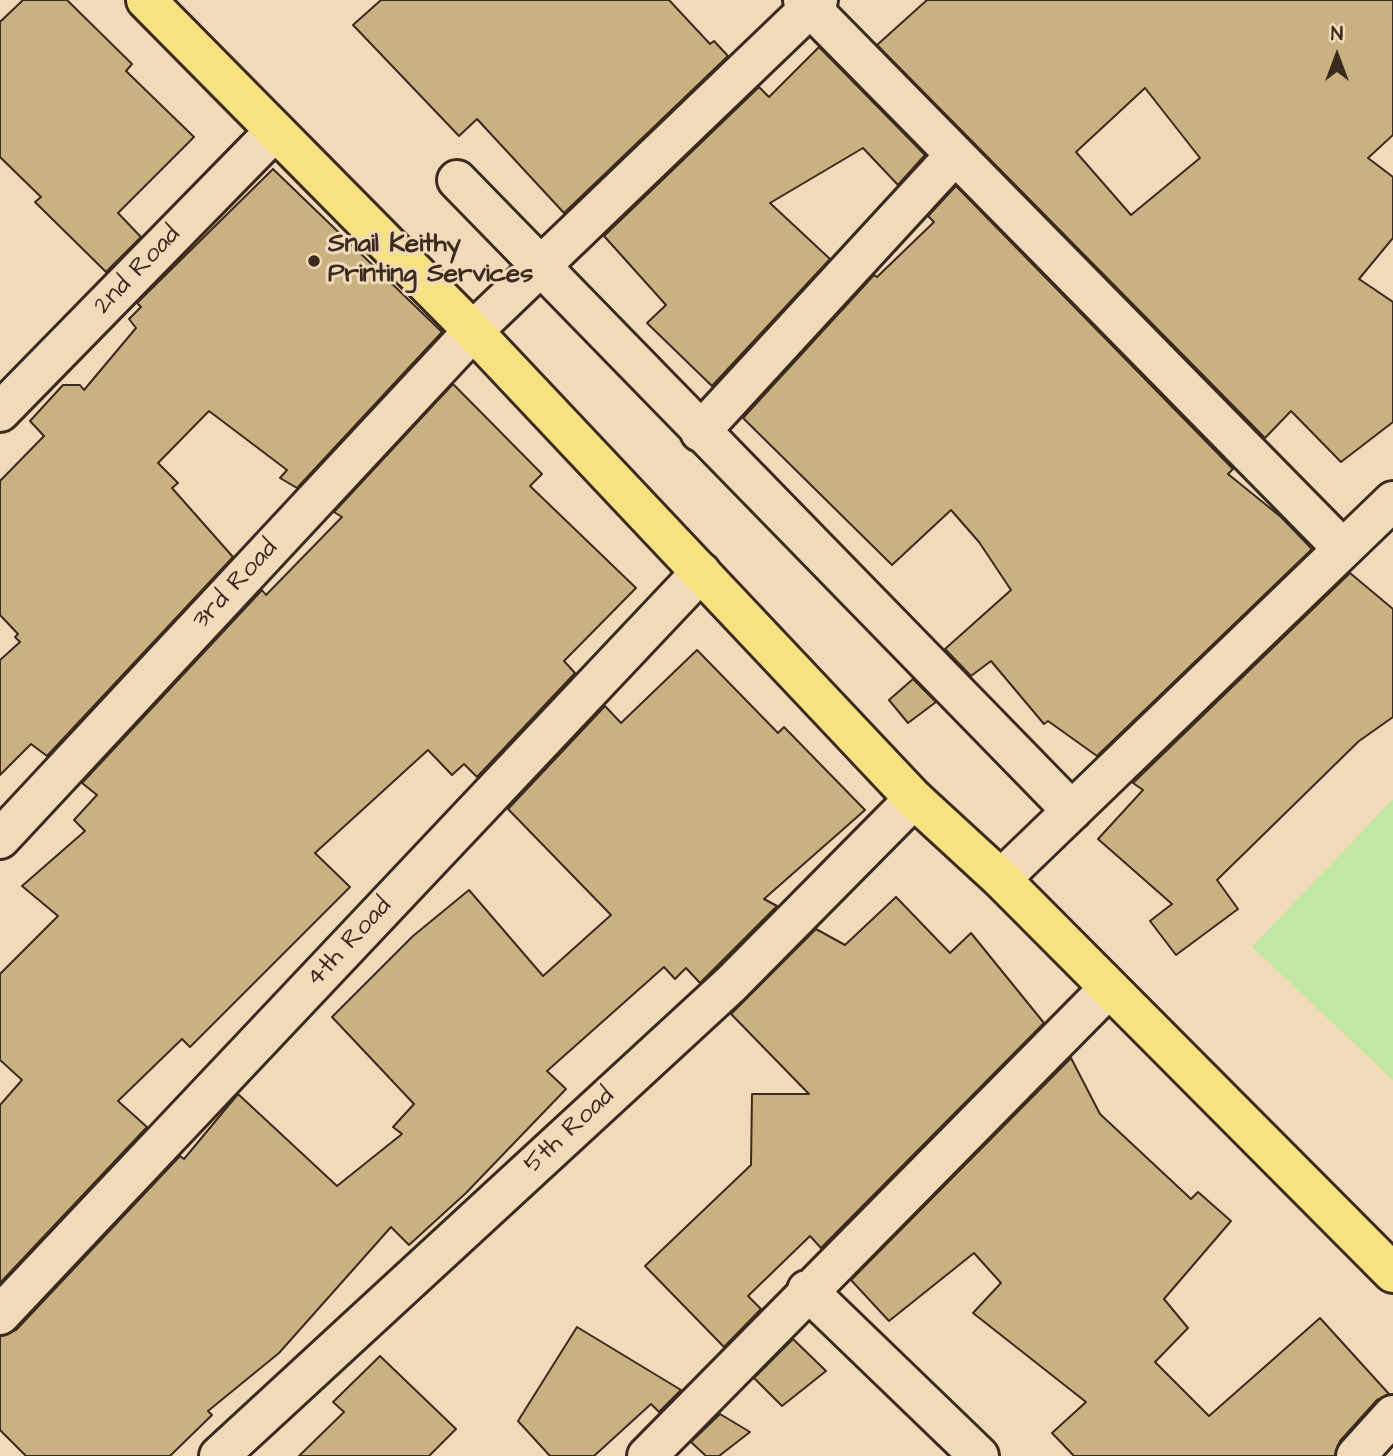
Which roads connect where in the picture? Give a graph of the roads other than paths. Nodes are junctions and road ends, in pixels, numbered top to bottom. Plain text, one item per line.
1 (811, 3) edge
2 (156, 4) edge
3 (275, 131) junction
4 (955, 155) junction
5 (457, 180) dead end
6 (540, 268) junction
7 (473, 331) junction
8 (0, 412) edge
9 (700, 432) junction
10 (1393, 501) edge
11 (1343, 549) junction
12 (701, 572) junction
13 (914, 799) junction
14 (1072, 811) junction
15 (0, 839) edge
16 (1001, 879) junction
17 (1108, 989) junction
18 (1393, 1273) edge
19 (807, 1290) junction
20 (0, 1315) edge
21 (1393, 1415) edge
22 (219, 1456) edge
23 (647, 1456) edge
24 (979, 1456) edge
25 (1356, 1456) edge

1 - 4 street
1 - 6 street, 3rd Road
2 - 3 main road
3 - 7 main road
3 - 8 street, 2nd Road
4 - 9 street
4 - 11 street
5 - 6 street
6 - 7 street, 3rd Road
6 - 9 street
7 - 12 main road
7 - 15 street, 3rd Road
9 - 14 street
10 - 11 street
11 - 14 street
12 - 13 main road
12 - 20 street, 4th Road
13 - 16 main road
13 - 22 street, 5th Road
14 - 16 street
16 - 17 main road
17 - 18 main road
17 - 19 street
19 - 23 street
19 - 24 street
21 - 25 street

